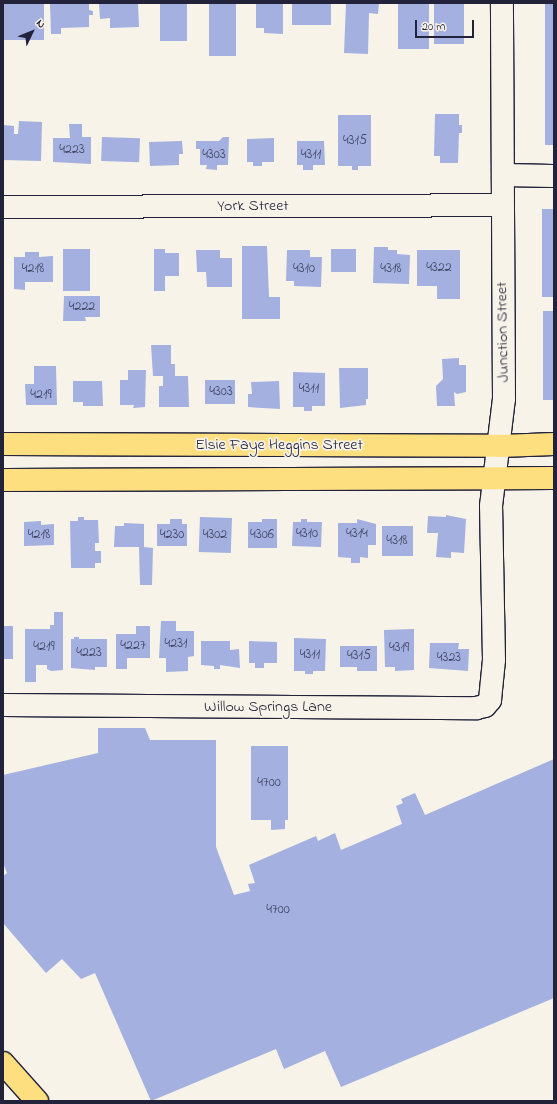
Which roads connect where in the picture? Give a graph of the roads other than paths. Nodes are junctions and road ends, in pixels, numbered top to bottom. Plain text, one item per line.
1 (502, 3) edge
2 (503, 175) junction
3 (554, 176) edge
4 (502, 205) junction
5 (3, 207) edge
6 (3, 444) edge
7 (554, 444) edge
8 (500, 446) junction
9 (495, 478) junction
10 (554, 478) edge
11 (3, 480) edge
12 (494, 660) joint
13 (3, 706) edge
14 (3, 1063) edge
15 (36, 1101) edge

1 - 2 street, Junction Street
2 - 3 street
2 - 4 street, Junction Street
4 - 5 street, York Street
4 - 8 street, Junction Street
6 - 8 main road, Elsie Faye Heggins Street
7 - 8 main road, Elsie Faye Heggins Street
8 - 9 street, Junction Street
9 - 10 main road
9 - 11 main road
9 - 12 street, Junction Street
12 - 13 street, Willow Springs Lane
14 - 15 main road

